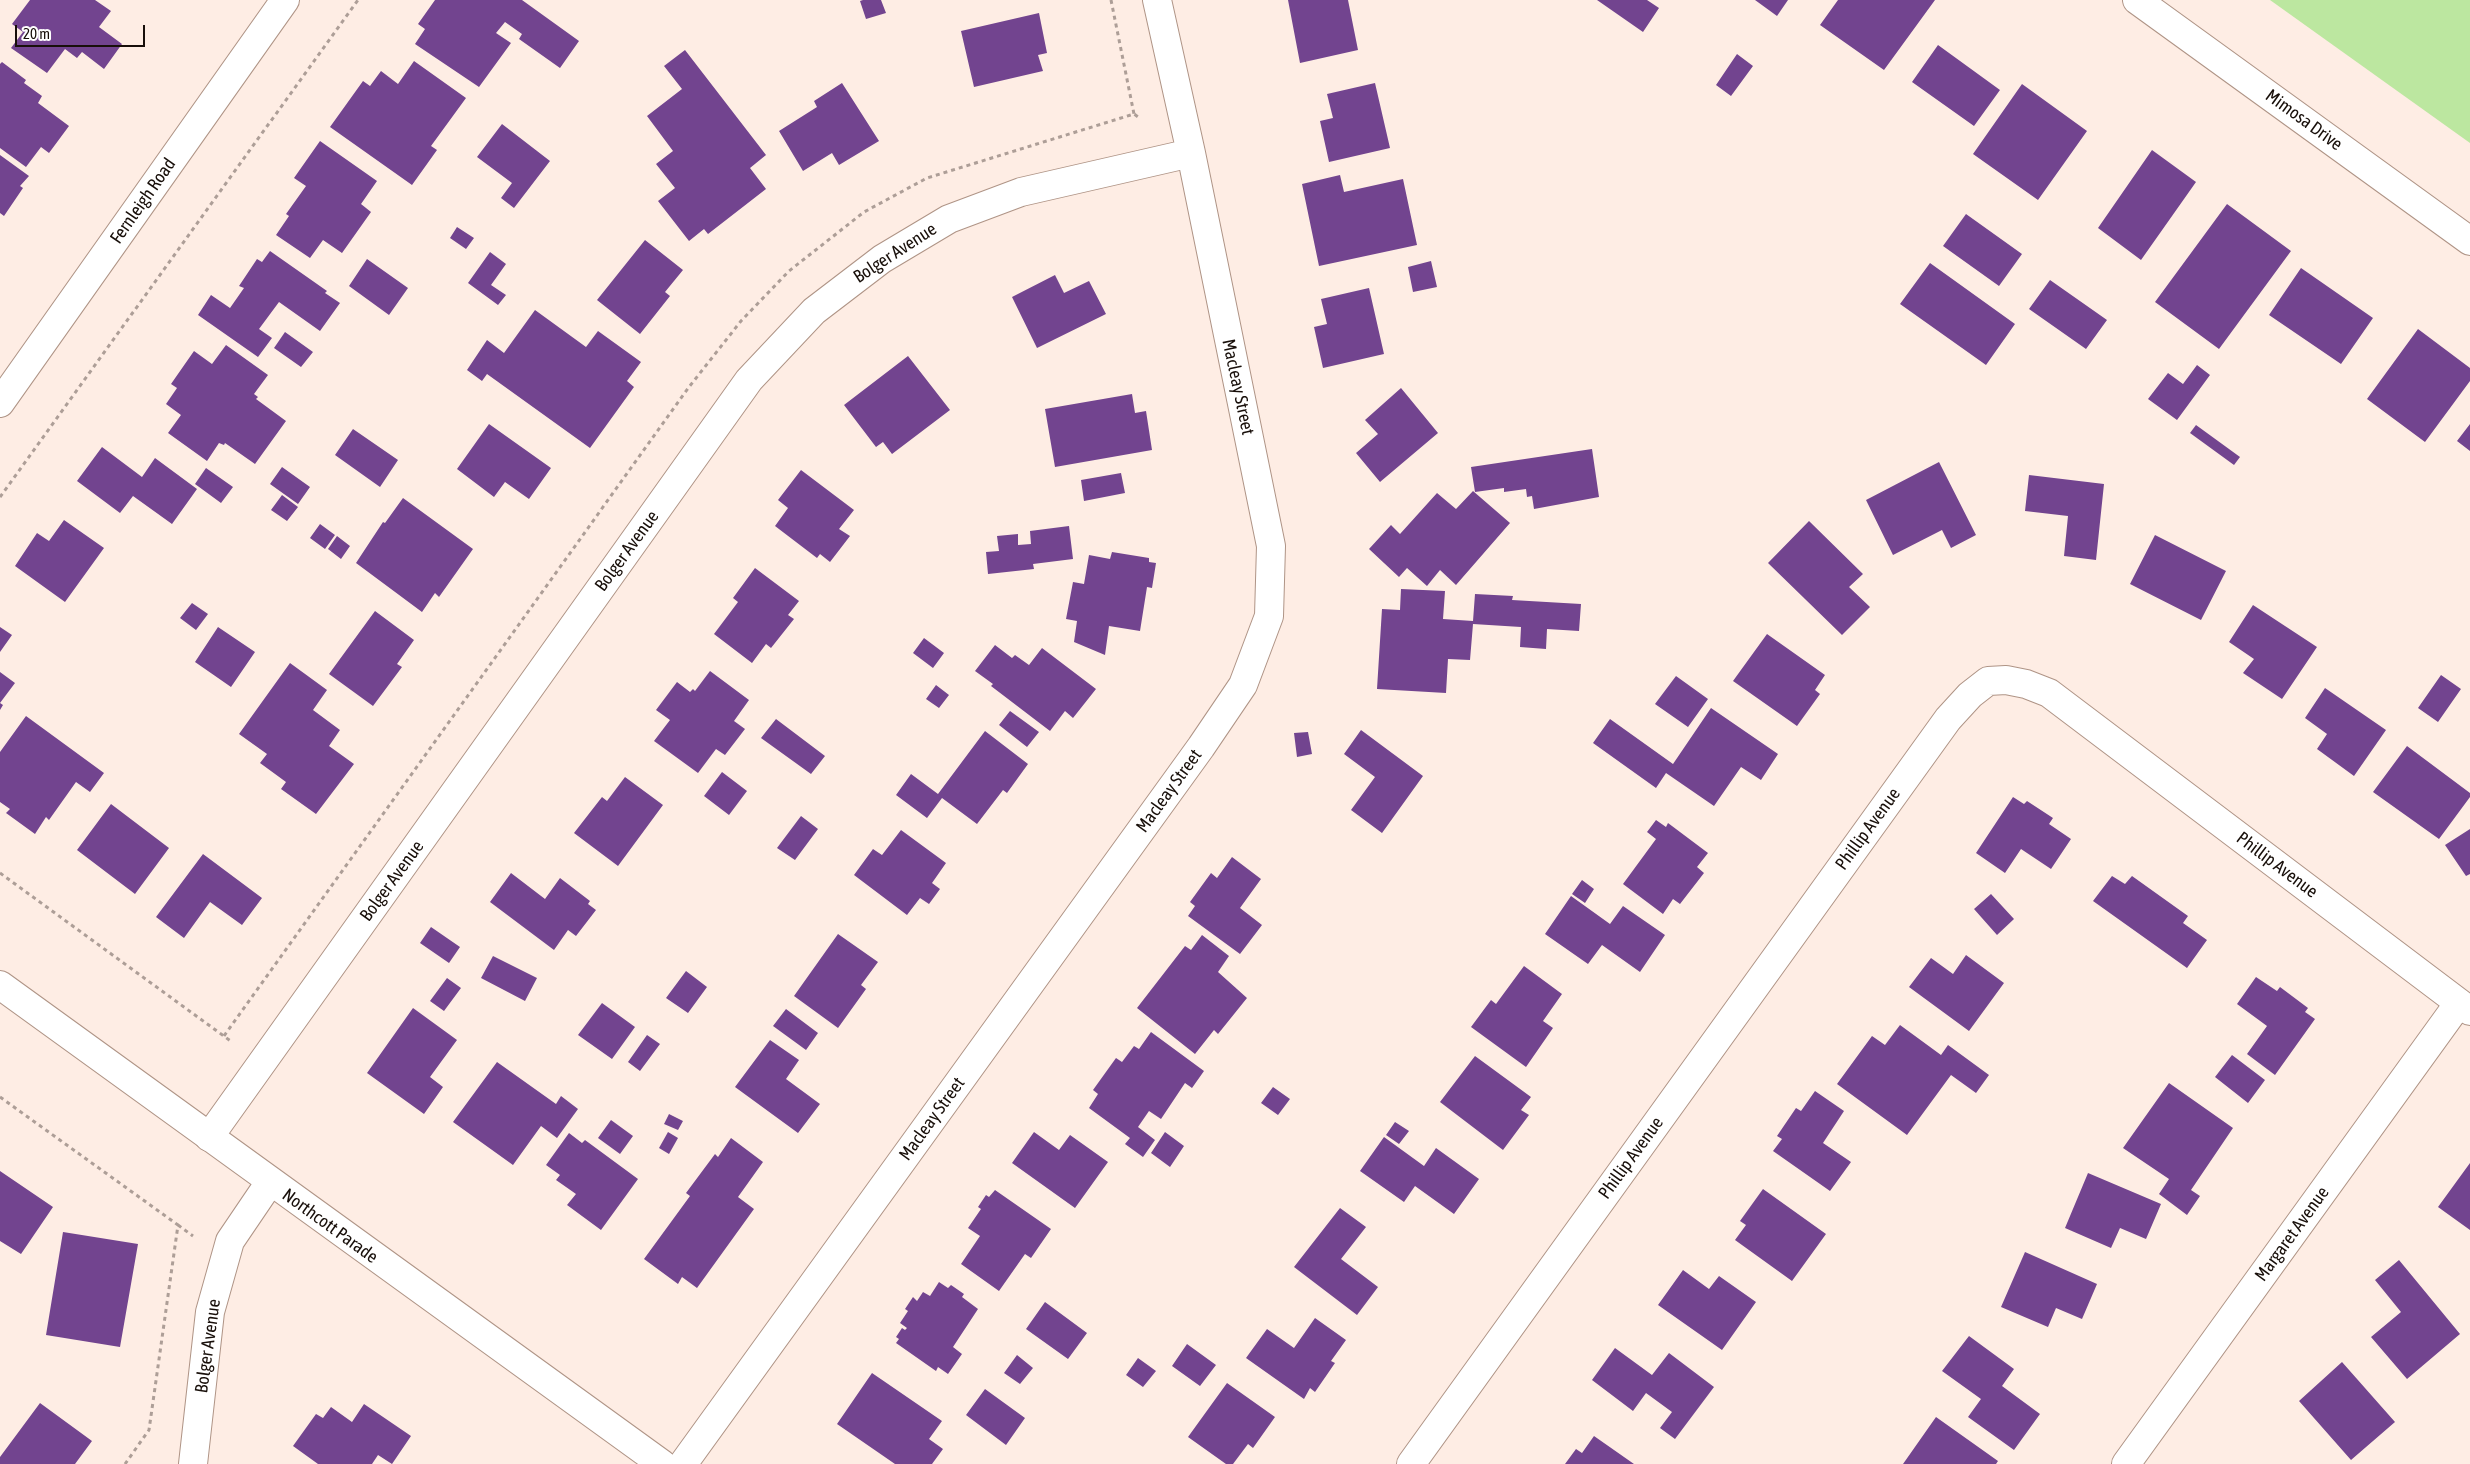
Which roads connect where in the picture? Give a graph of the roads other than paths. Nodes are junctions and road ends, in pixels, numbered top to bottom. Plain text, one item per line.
1 (285, 0) edge
2 (1157, 0) edge
3 (2137, 0) edge
4 (1191, 153) junction
5 (2470, 241) edge
6 (0, 403) edge
7 (0, 985) edge
8 (2464, 1007) edge
9 (209, 1137) junction
10 (270, 1182) junction
11 (193, 1464) edge
12 (662, 1464) edge
13 (683, 1464) edge
14 (1411, 1464) edge
15 (2126, 1464) edge

1 - 6 street, Fernleigh Road
2 - 4 street, Macleay Street
3 - 5 street, Mimosa Drive
4 - 9 street, Bolger Avenue
4 - 13 street, Macleay Street
7 - 9 street, Northcott Parade
8 - 14 street, Phillip Avenue
8 - 15 street, Margaret Avenue
9 - 10 street, Northcott Parade
10 - 11 street, Bolger Avenue
10 - 12 street, Northcott Parade

